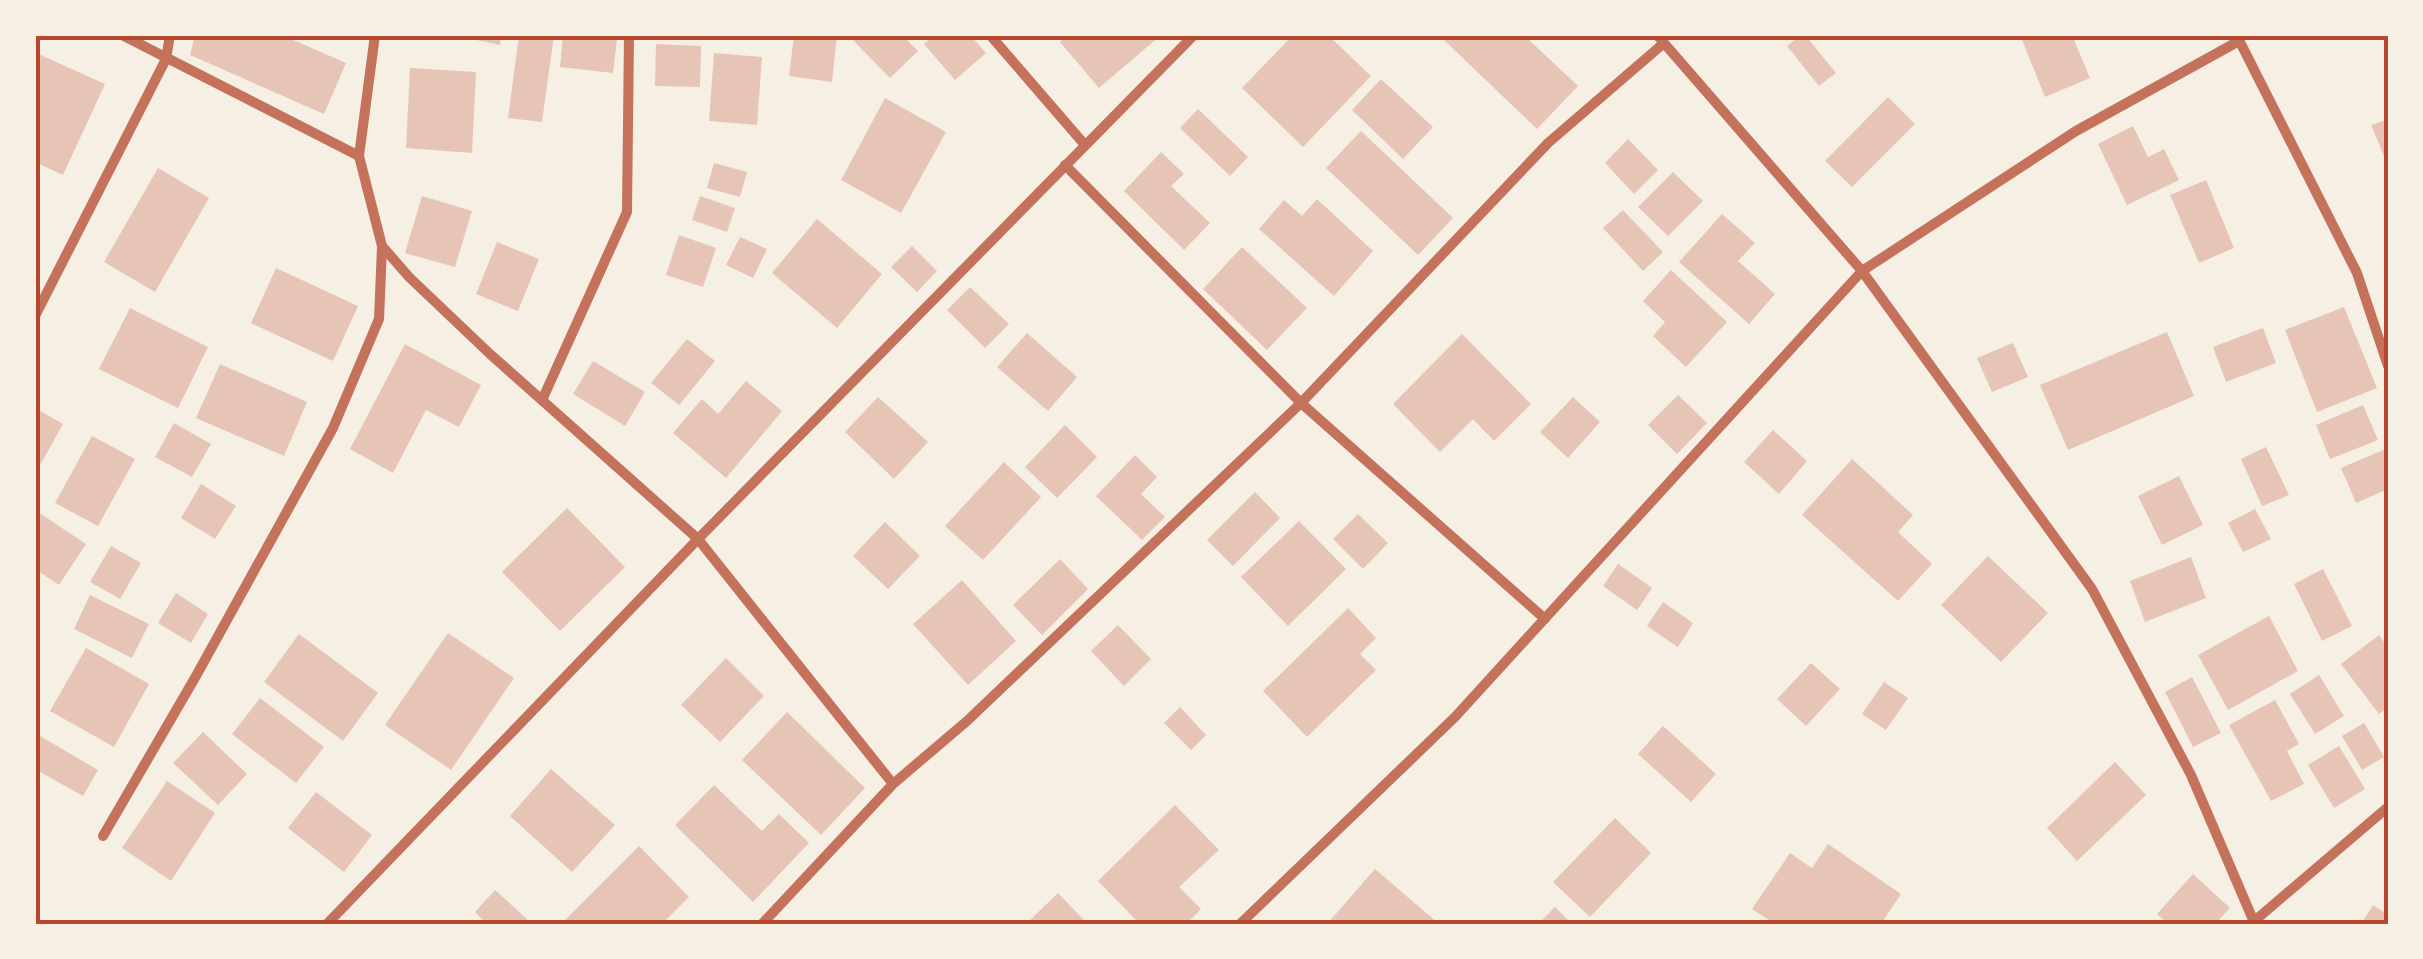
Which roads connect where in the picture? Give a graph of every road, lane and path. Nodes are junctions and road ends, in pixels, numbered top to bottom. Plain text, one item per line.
1 (122, 35) edge
2 (170, 35) edge
3 (375, 35) edge
4 (628, 35) edge
5 (990, 35) edge
6 (1194, 35) edge
7 (2238, 38) edge
8 (1661, 39) edge
9 (166, 58) junction
10 (1085, 145) junction
11 (359, 156) junction
12 (1065, 165) junction
13 (382, 246) junction
14 (1862, 272) junction
15 (35, 316) edge
16 (2388, 366) edge
17 (542, 398) junction
18 (1300, 403) junction
19 (698, 539) junction
20 (1545, 619) junction
21 (894, 784) junction
22 (2388, 807) edge
23 (102, 836) dead end
24 (2252, 923) edge
25 (326, 924) edge
26 (762, 924) edge
27 (1240, 924) edge

1 - 9 street
2 - 9 street
3 - 11 street
4 - 17 street
5 - 10 street
6 - 10 street
7 - 14 street
7 - 16 street
8 - 14 street
8 - 18 street
9 - 11 street
9 - 15 street
10 - 12 street
11 - 13 street
12 - 18 street
12 - 19 street
13 - 17 street
13 - 23 street
14 - 20 street
14 - 24 street
17 - 19 street
18 - 20 street
18 - 21 street
19 - 21 street
19 - 25 street
20 - 27 street
21 - 26 street
22 - 24 street

